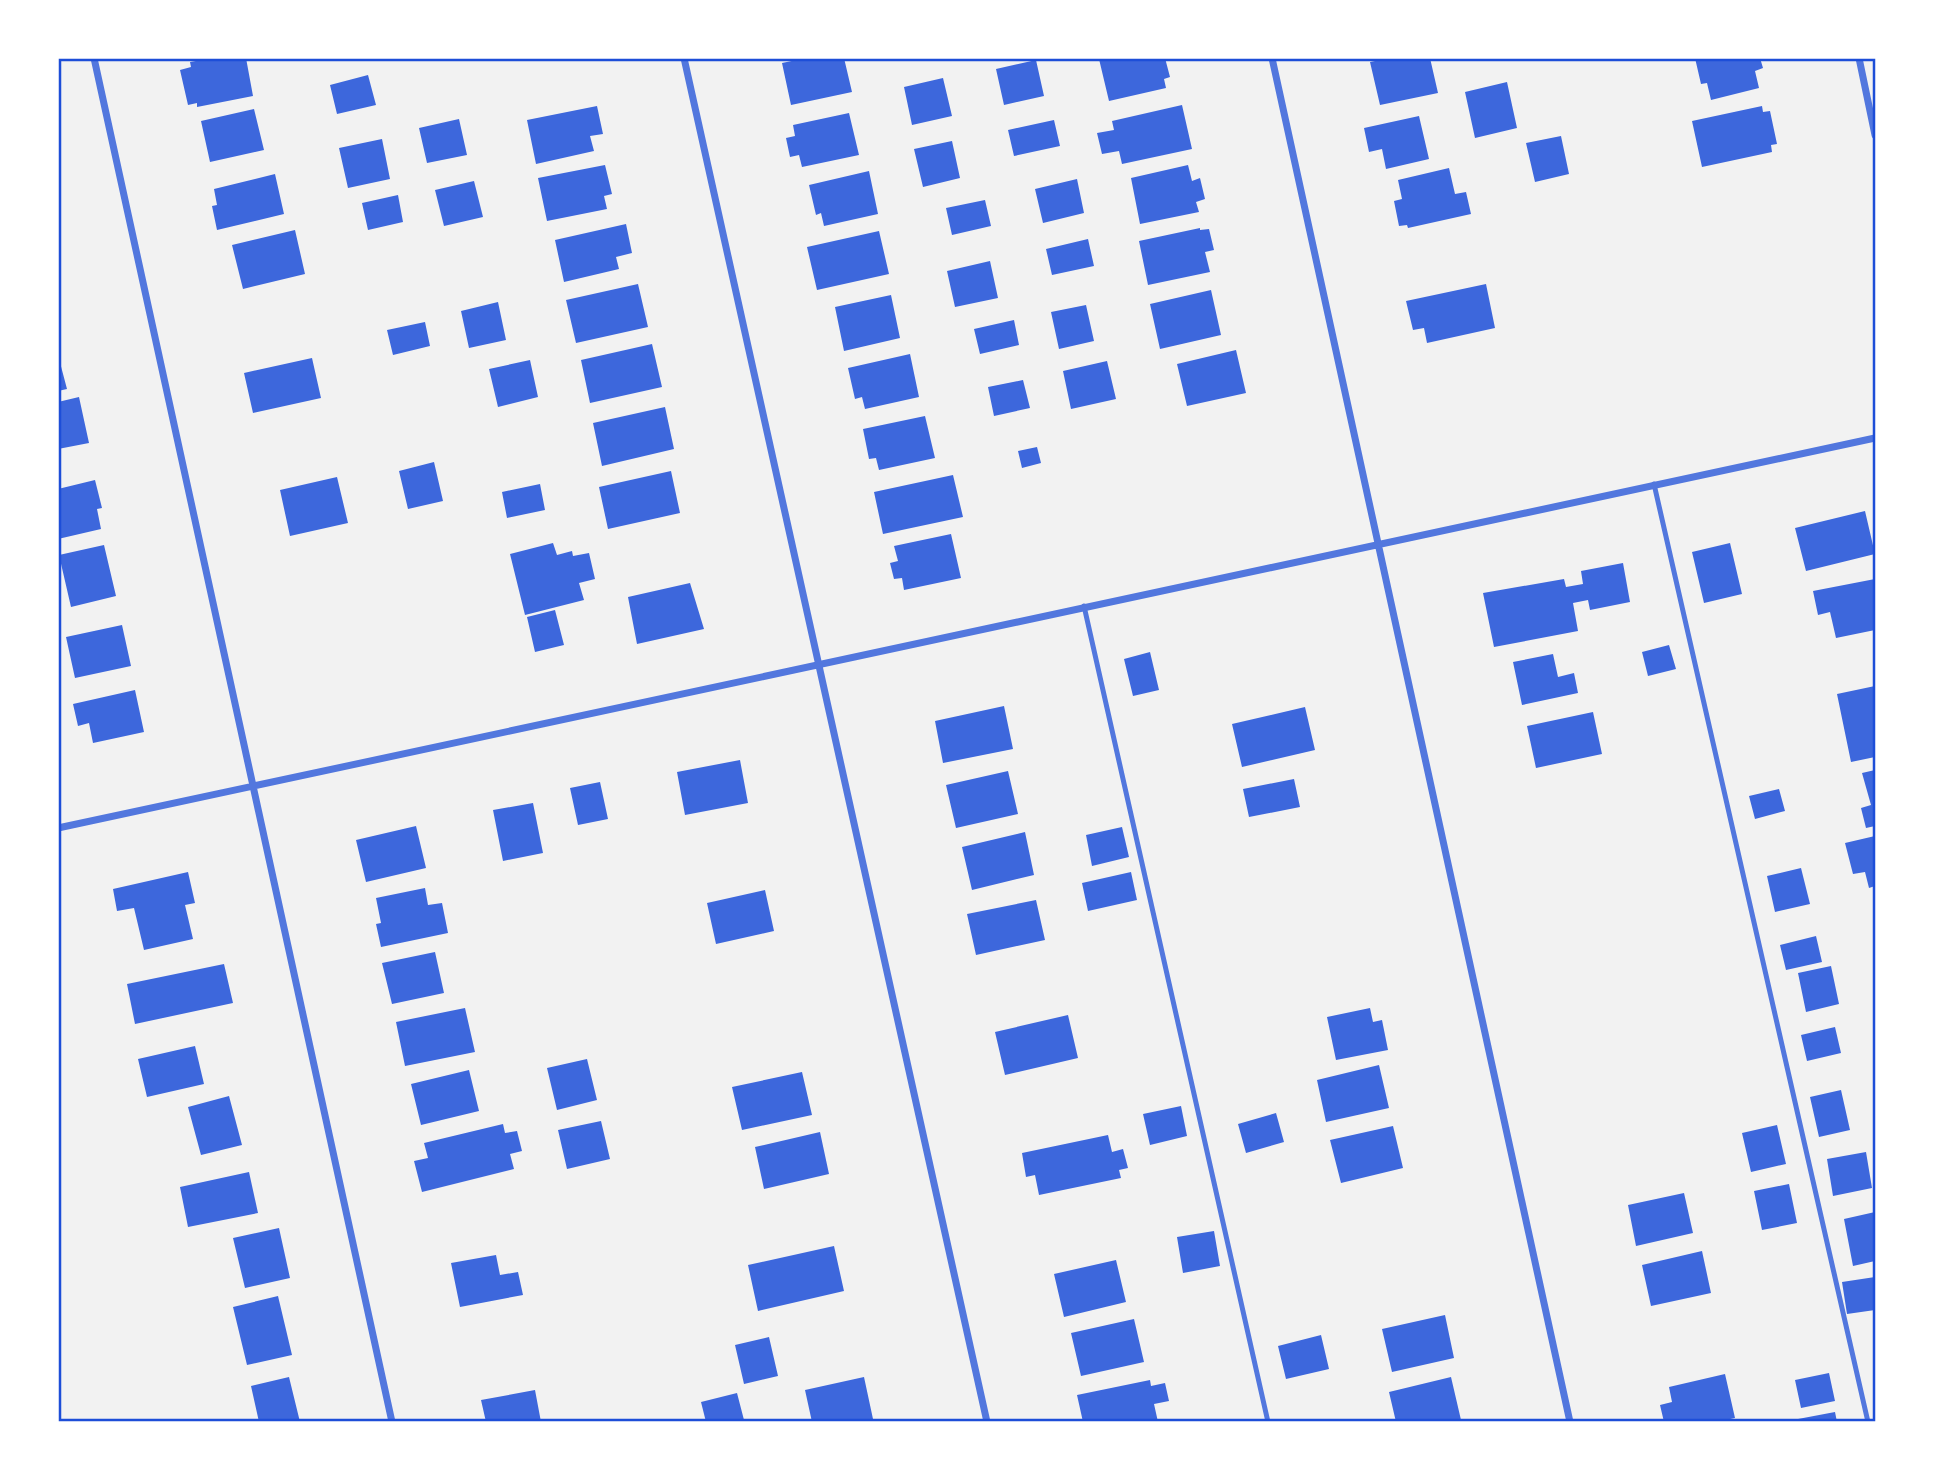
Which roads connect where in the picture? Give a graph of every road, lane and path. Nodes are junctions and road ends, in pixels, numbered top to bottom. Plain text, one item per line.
1 (94, 58) edge
2 (684, 58) edge
3 (1272, 58) edge
4 (1858, 58) edge
5 (1875, 135) edge
6 (1875, 438) edge
7 (1654, 484) junction
8 (1378, 542) junction
9 (1084, 606) junction
10 (818, 663) junction
11 (252, 786) junction
12 (58, 828) edge
13 (392, 1422) edge
14 (987, 1422) edge
15 (1268, 1422) edge
16 (1570, 1422) edge
17 (1868, 1422) edge

1 - 11 street
2 - 10 street
3 - 8 street
4 - 5 street
6 - 7 street
7 - 8 street
7 - 17 lane
8 - 9 street
8 - 16 street
9 - 10 street
9 - 15 lane
10 - 11 street
10 - 14 street
11 - 12 street
11 - 13 street

